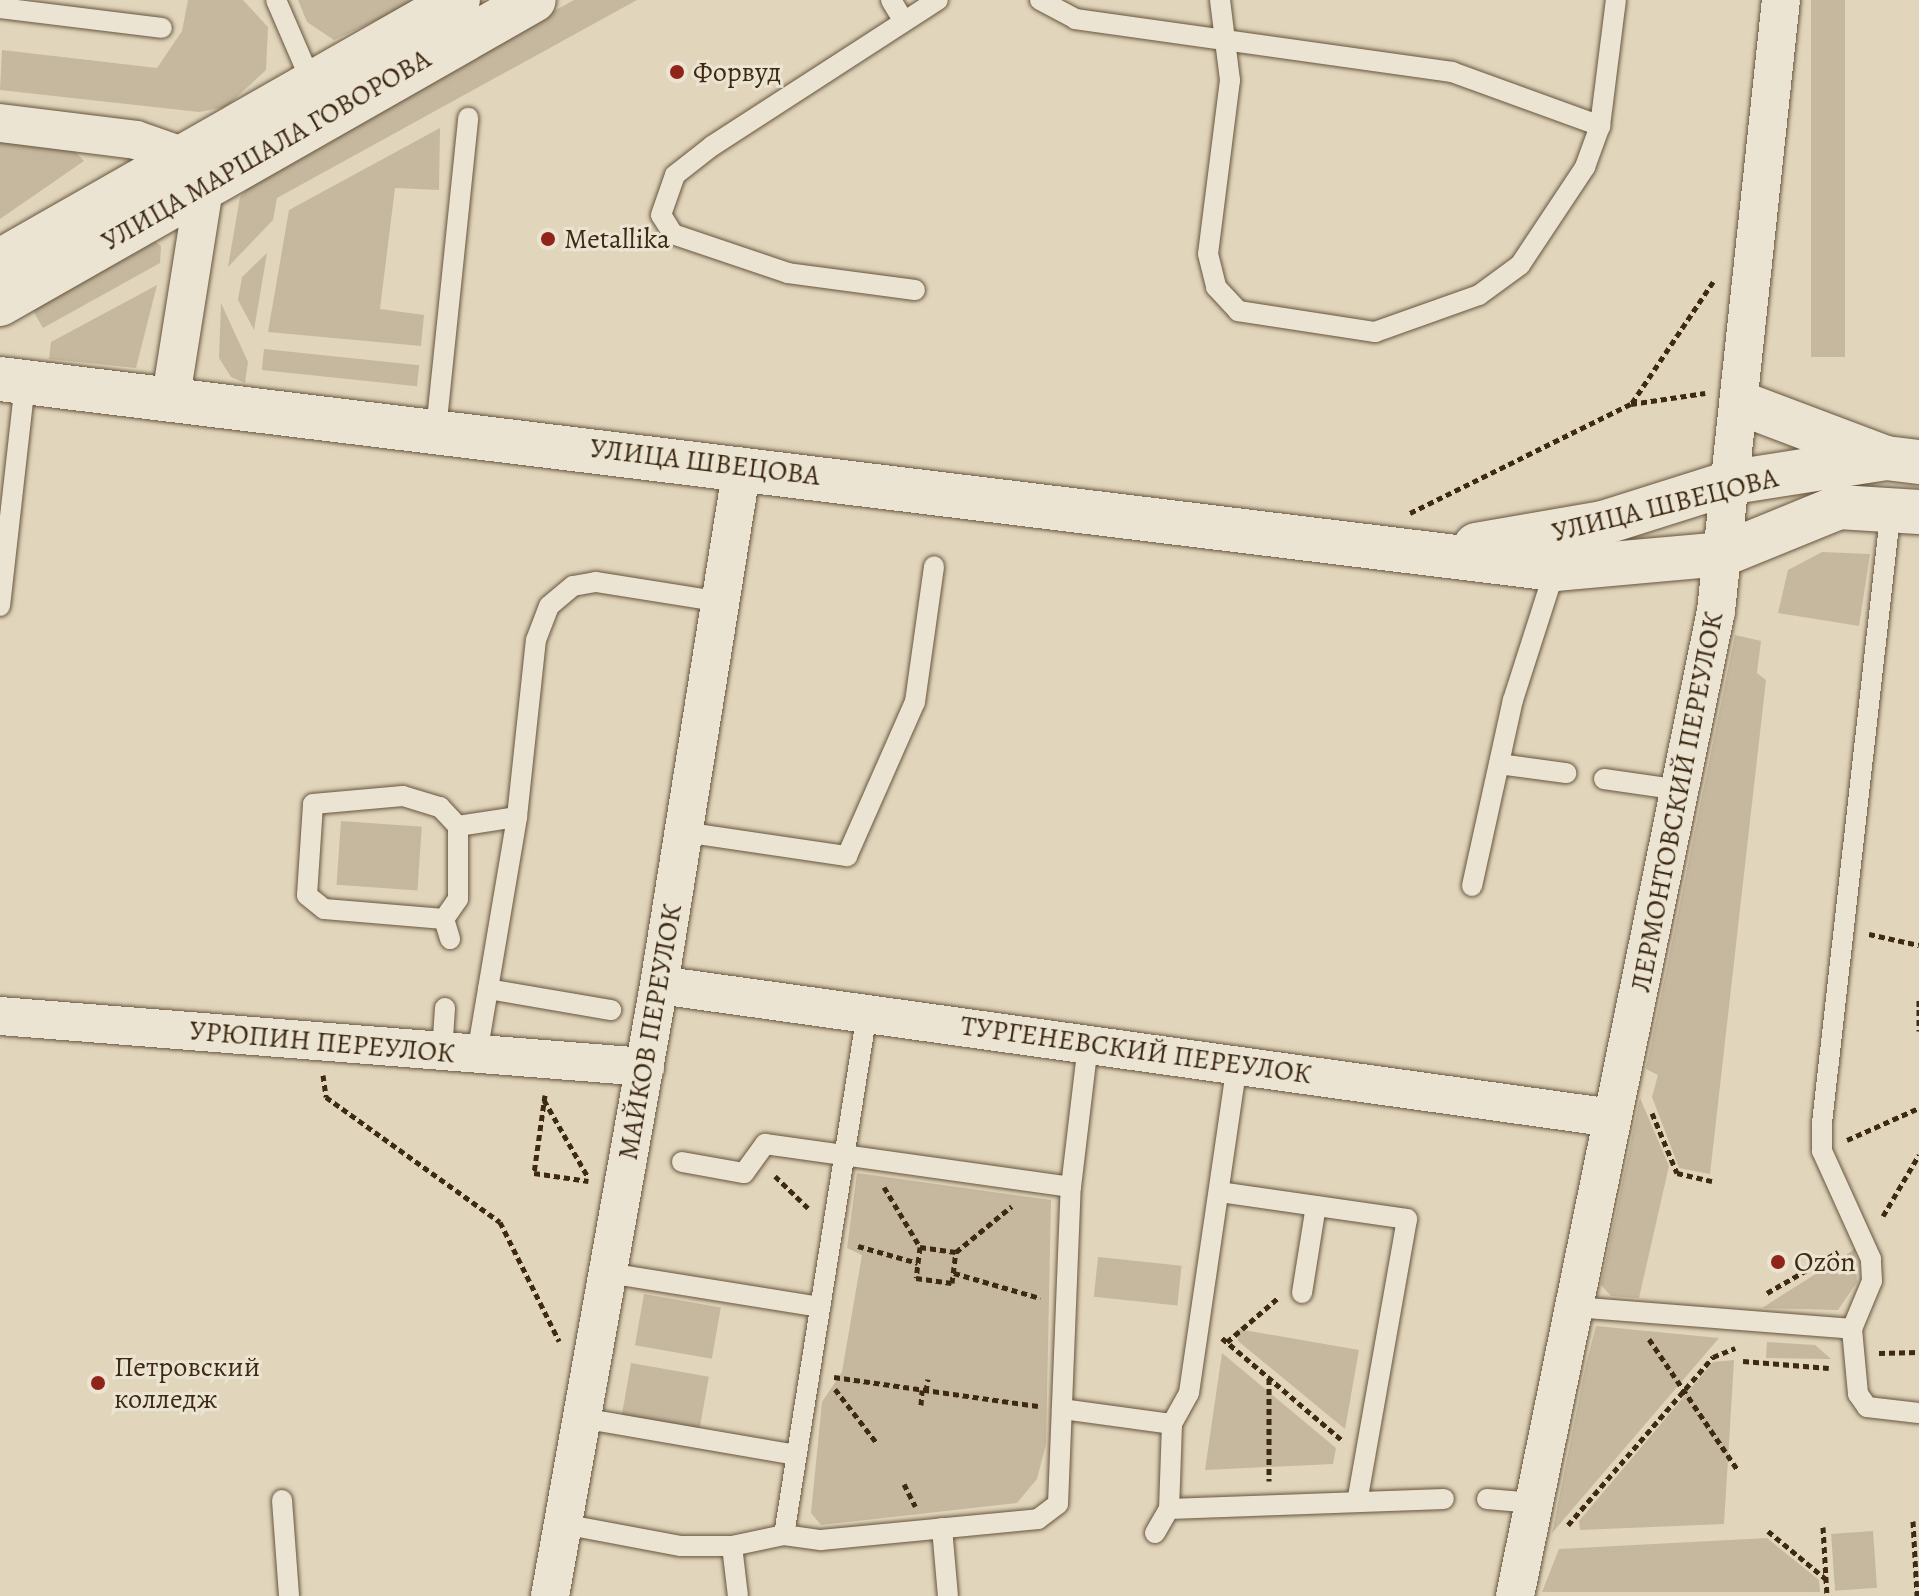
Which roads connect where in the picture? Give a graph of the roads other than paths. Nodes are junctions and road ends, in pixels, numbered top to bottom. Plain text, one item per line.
1 (276, 0) edge
2 (458, 0) edge
3 (534, 0) edge
4 (891, 0) edge
5 (938, 0) edge
6 (1040, 0) edge
7 (1220, 0) edge
8 (1616, 0) edge
9 (1781, 0) edge
10 (0, 8) edge
11 (902, 18) junction
12 (162, 28) dead end
13 (1226, 41) junction
14 (311, 81) junction
15 (468, 118) dead end
16 (0, 123) edge
17 (1600, 126) junction
18 (192, 168) junction
19 (0, 261) edge
20 (915, 290) dead end
21 (0, 304) edge
22 (12, 380) edge
23 (171, 397) junction
24 (1728, 398) junction
25 (436, 430) junction
26 (1902, 460) edge
27 (742, 467) junction
28 (1733, 482) junction
29 (1905, 510) edge
30 (1408, 531) junction
31 (1724, 554) junction
32 (934, 566) dead end
33 (1555, 569) junction
34 (722, 602) junction
35 (0, 606) edge
36 (1499, 764) junction
37 (1566, 773) dead end
38 (1604, 779) dead end
39 (1680, 790) junction
40 (517, 817) junction
41 (458, 826) junction
42 (684, 832) junction
43 (1472, 886) dead end
44 (444, 919) junction
45 (450, 939) dead end
46 (659, 985) junction
47 (488, 989) junction
48 (445, 1008) dead end
49 (611, 1010) dead end
50 (867, 1013) junction
51 (0, 1016) edge
52 (1088, 1044) junction
53 (459, 1053) junction
54 (1237, 1064) junction
55 (645, 1067) junction
56 (1612, 1118) junction
57 (844, 1156) junction
58 (682, 1162) dead end
59 (1071, 1187) junction
60 (1220, 1192) junction
61 (1316, 1206) junction
62 (608, 1273) junction
63 (1303, 1284) road end
64 (820, 1307) junction
65 (1575, 1307) junction
66 (1852, 1329) junction
67 (1062, 1409) junction
68 (1919, 1413) edge
69 (582, 1418) junction
70 (1172, 1424) junction
71 (796, 1455) junction
72 (1358, 1498) junction
73 (1444, 1499) dead end
74 (1487, 1499) dead end
75 (282, 1500) dead end
76 (1534, 1503) junction
77 (1169, 1509) junction
78 (563, 1524) junction
79 (942, 1528) junction
80 (1155, 1533) dead end
81 (784, 1535) junction
82 (732, 1546) junction
83 (289, 1596) edge
84 (550, 1596) edge
85 (738, 1596) edge
86 (948, 1596) edge
87 (1515, 1596) edge

1 - 14 lane
2 - 14 street, УЛИЦА МАРШАЛА ГОВОРОВА
3 - 18 street, УЛИЦА МАРШАЛА ГОВОРОВА
4 - 11 lane
5 - 11 lane
6 - 13 lane
7 - 13 lane
8 - 17 lane
9 - 24 street, ЛЕРМОНТОВСКИЙ ПЕРЕУЛОК
10 - 12 lane
11 - 20 lane
13 - 17 lane
13 - 17 lane
14 - 18 street, УЛИЦА МАРШАЛА ГОВОРОВА
15 - 25 lane
16 - 18 street
18 - 19 street, УЛИЦА МАРШАЛА ГОВОРОВА
18 - 21 street, УЛИЦА МАРШАЛА ГОВОРОВА
18 - 23 street
22 - 23 street, УЛИЦА ШВЕЦОВА
22 - 35 lane
23 - 25 street, УЛИЦА ШВЕЦОВА
24 - 26 street
24 - 28 street, ЛЕРМОНТОВСКИЙ ПЕРЕУЛОК
25 - 27 street, УЛИЦА ШВЕЦОВА
26 - 28 street, УЛИЦА ШВЕЦОВА
27 - 30 street, УЛИЦА ШВЕЦОВА
27 - 34 street, МАЙКОВ ПЕРЕУЛОК
28 - 30 street, УЛИЦА ШВЕЦОВА
28 - 31 street, ЛЕРМОНТОВСКИЙ ПЕРЕУЛОК
29 - 31 street, УЛИЦА ШВЕЦОВА
29 - 66 lane
30 - 33 street, УЛИЦА ШВЕЦОВА
31 - 33 street, УЛИЦА ШВЕЦОВА
31 - 39 street, ЛЕРМОНТОВСКИЙ ПЕРЕУЛОК
32 - 42 lane
33 - 36 lane
34 - 40 lane
34 - 42 street, МАЙКОВ ПЕРЕУЛОК
36 - 37 lane
36 - 43 lane
38 - 39 lane
39 - 56 street, ЛЕРМОНТОВСКИЙ ПЕРЕУЛОК
40 - 41 lane
40 - 47 lane
41 - 44 lane
41 - 44 lane
42 - 46 street, МАЙКОВ ПЕРЕУЛОК
44 - 45 lane
46 - 50 street, ТУРГЕНЕВСКИЙ ПЕРЕУЛОК
46 - 55 street, МАЙКОВ ПЕРЕУЛОК
47 - 49 lane
47 - 53 lane
48 - 53 lane
50 - 52 street, ТУРГЕНЕВСКИЙ ПЕРЕУЛОК
50 - 57 lane
51 - 53 street, УРЮПИН ПЕРЕУЛОК
52 - 54 street, ТУРГЕНЕВСКИЙ ПЕРЕУЛОК
52 - 59 lane
53 - 55 street, УРЮПИН ПЕРЕУЛОК
54 - 56 street, ТУРГЕНЕВСКИЙ ПЕРЕУЛОК
54 - 60 lane
55 - 62 street, МАЙКОВ ПЕРЕУЛОК
56 - 65 street, ЛЕРМОНТОВСКИЙ ПЕРЕУЛОК
57 - 58 lane
57 - 59 lane
57 - 64 lane
59 - 67 lane
60 - 61 lane
60 - 70 lane
61 - 63 lane
61 - 72 lane
62 - 64 lane
62 - 69 street, МАЙКОВ ПЕРЕУЛОК
64 - 71 lane
65 - 66 lane
65 - 76 street, ЛЕРМОНТОВСКИЙ ПЕРЕУЛОК
66 - 68 lane
67 - 70 lane
67 - 79 lane
69 - 71 lane
69 - 78 street, МАЙКОВ ПЕРЕУЛОК
70 - 77 lane
71 - 81 lane
72 - 73 lane
72 - 77 lane
74 - 76 lane
75 - 83 lane
76 - 87 street, ЛЕРМОНТОВСКИЙ ПЕРЕУЛОК
77 - 80 lane
78 - 82 lane
78 - 84 street, МАЙКОВ ПЕРЕУЛОК
79 - 81 lane
79 - 86 lane
81 - 82 lane
82 - 85 lane

